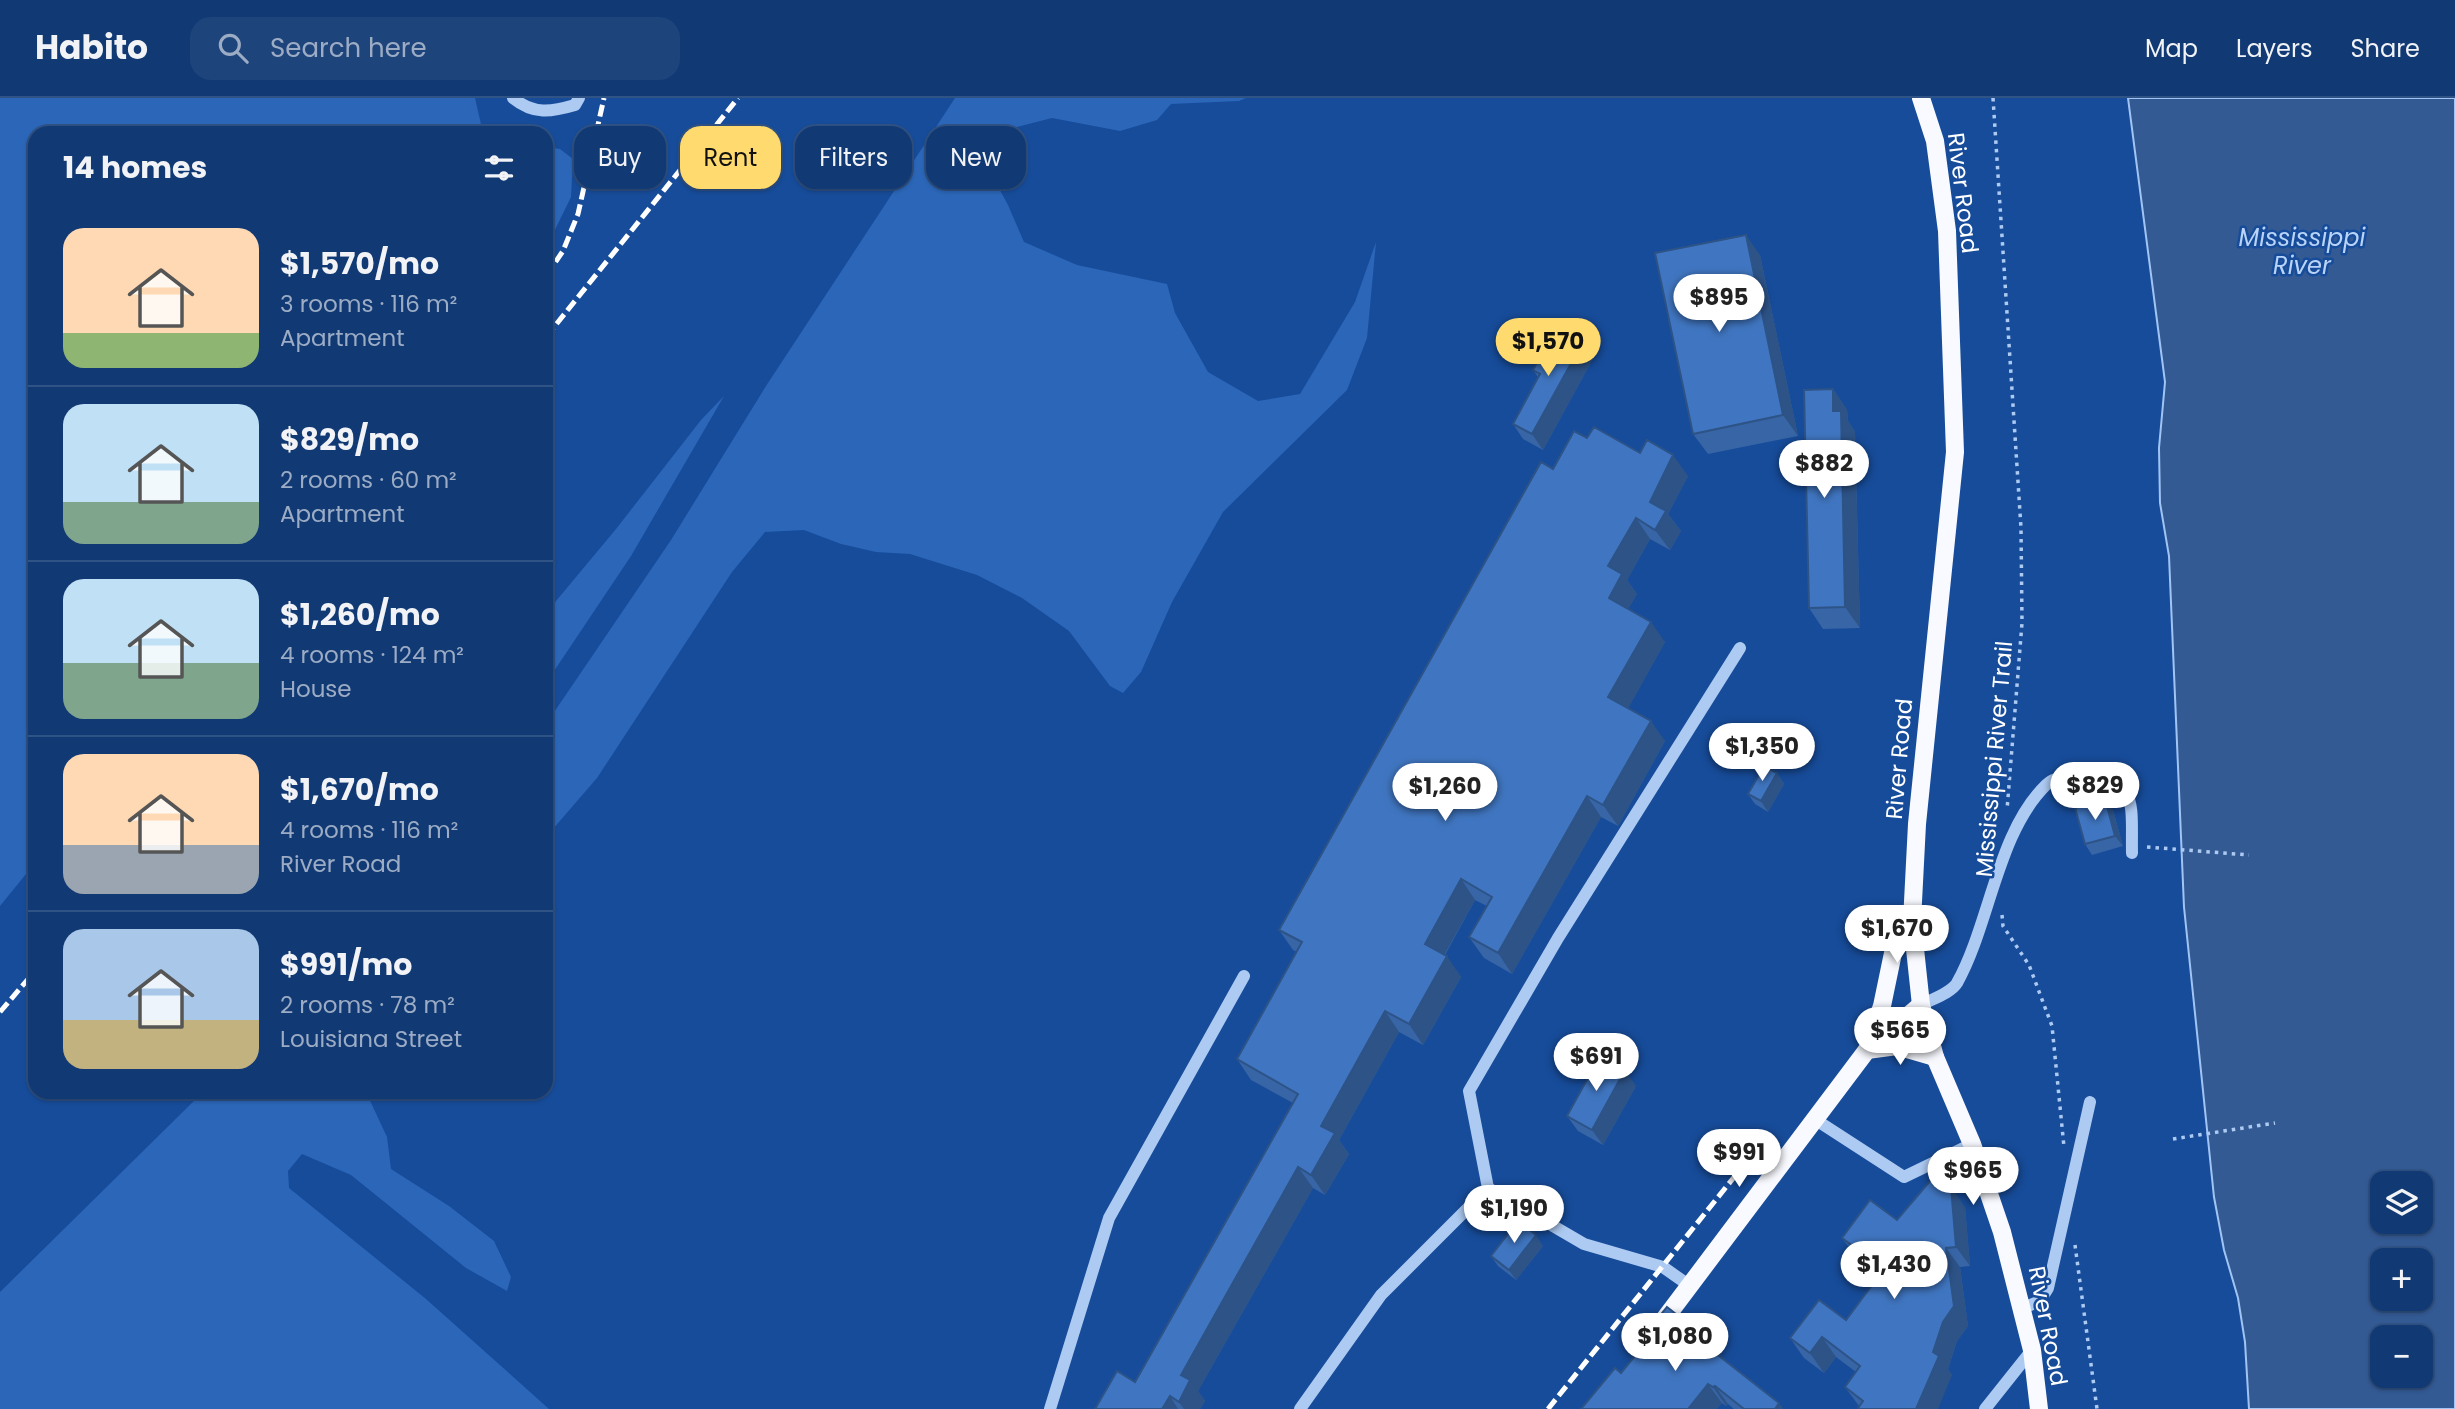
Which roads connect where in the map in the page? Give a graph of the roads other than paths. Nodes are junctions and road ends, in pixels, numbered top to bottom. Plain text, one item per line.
1 (513, 98) edge
2 (579, 98) edge
3 (1922, 98) edge
4 (1740, 648) dead end
5 (2132, 853) dead end
6 (1912, 921) junction
7 (1244, 976) dead end
8 (1921, 1005) junction
9 (1867, 1050) junction
10 (1936, 1057) junction
11 (2090, 1102) dead end
12 (1816, 1120) junction
13 (1972, 1144) junction
14 (1488, 1188) junction
15 (1690, 1286) junction
16 (2022, 1308) junction
17 (1643, 1347) edge
18 (2032, 1350) junction
19 (1050, 1409) edge
20 (1300, 1409) edge
21 (1985, 1409) edge
22 (2039, 1409) edge

1 - 2 street
3 - 6 main road, River Road
4 - 14 street
5 - 8 street
6 - 8 main road, River Road
6 - 9 main road
7 - 19 street
8 - 9 main road
8 - 10 main road, River Road
9 - 10 main road
9 - 12 main road
10 - 13 main road, River Road
11 - 16 street
12 - 13 street
12 - 15 main road
13 - 16 main road, River Road
14 - 15 street
14 - 20 street
15 - 17 main road
16 - 18 main road, River Road
18 - 21 street
18 - 22 main road, River Road

